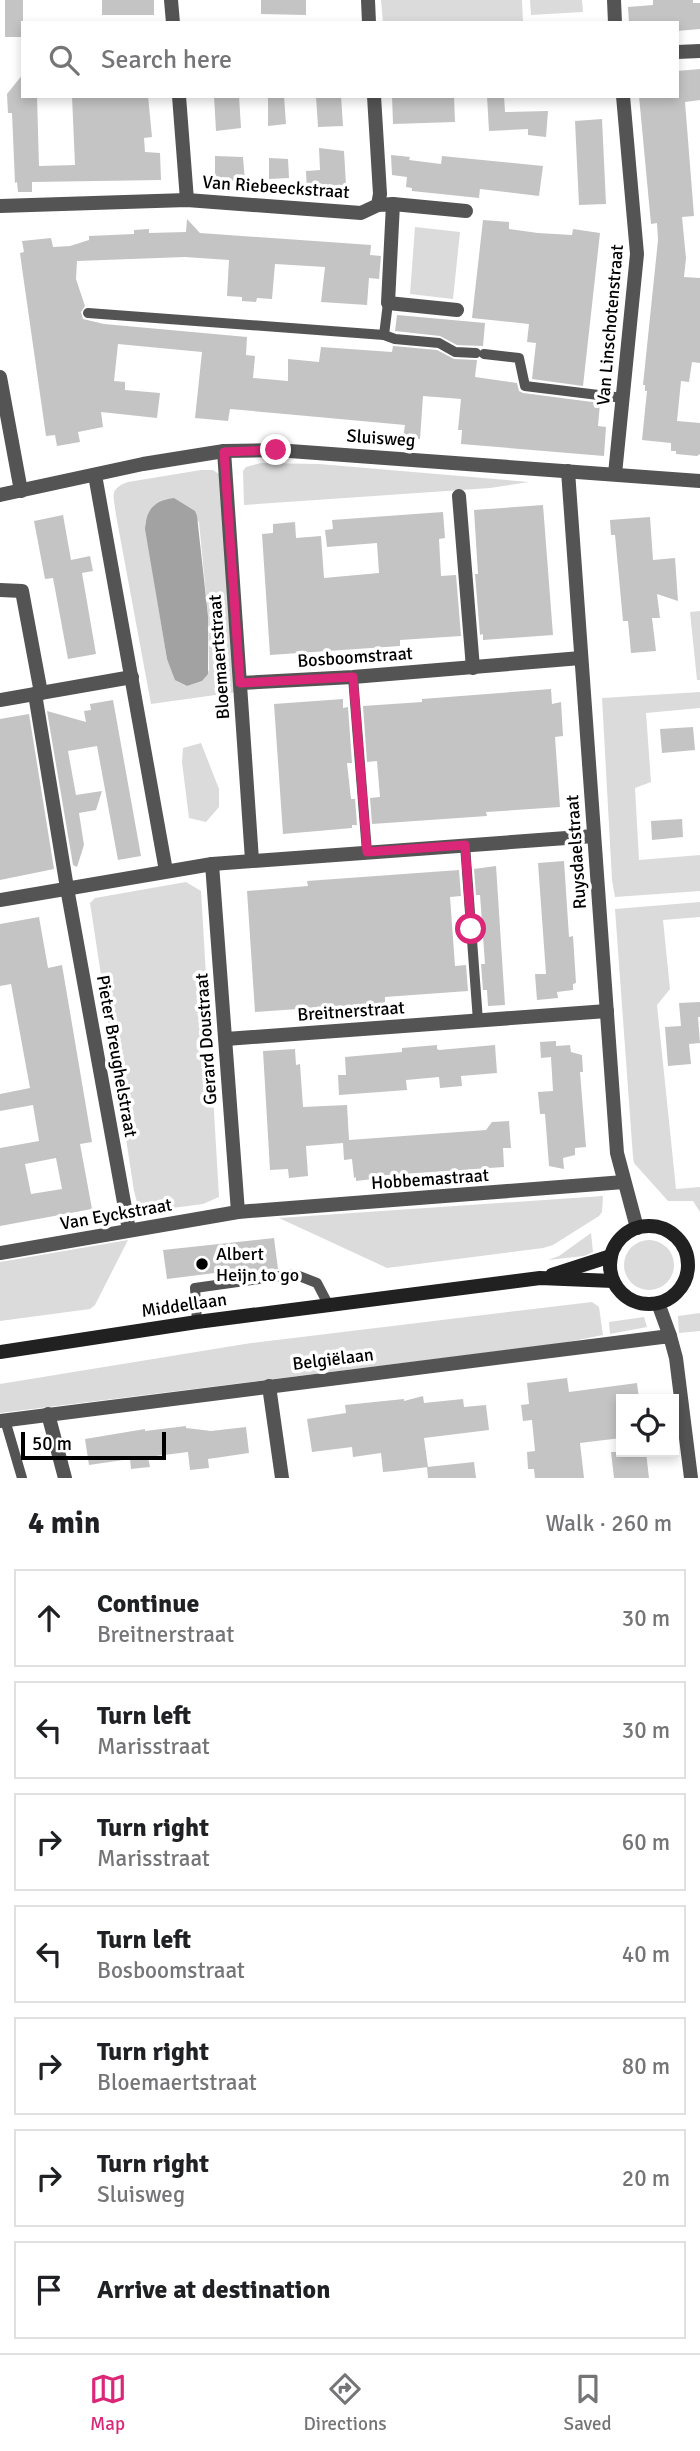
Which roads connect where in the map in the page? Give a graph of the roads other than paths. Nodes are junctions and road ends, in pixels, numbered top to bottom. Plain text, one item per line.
1 (171, 0) edge
2 (368, 0) edge
3 (614, 0) edge
4 (173, 21) edge
5 (369, 21) edge
6 (615, 21) edge
7 (700, 51) edge
8 (679, 52) edge
9 (179, 98) edge
10 (374, 98) edge
11 (623, 98) edge
12 (187, 200) junction
13 (394, 204) junction
14 (378, 205) junction
15 (0, 206) edge
16 (466, 211) dead end
17 (388, 303) junction
18 (457, 310) dead end
19 (88, 313) dead end
20 (384, 335) junction
21 (0, 377) edge
22 (623, 398) junction
23 (224, 452) junction
24 (568, 471) junction
25 (615, 474) junction
26 (95, 475) junction
27 (700, 481) edge
28 (21, 491) junction
29 (0, 495) edge
30 (459, 496) dead end
31 (0, 590) edge
32 (581, 658) junction
33 (473, 668) junction
34 (132, 677) junction
35 (353, 677) junction
36 (240, 683) junction
37 (38, 694) junction
38 (0, 701) edge
39 (594, 836) junction
40 (465, 845) junction
41 (367, 852) junction
42 (252, 860) junction
43 (212, 863) junction
44 (166, 871) junction
45 (66, 888) junction
46 (0, 900) edge
47 (607, 1011) junction
48 (478, 1021) junction
49 (226, 1039) junction
50 (624, 1182) junction
51 (238, 1212) junction
52 (637, 1228) junction
53 (129, 1230) junction
54 (684, 1248) junction
55 (700, 1250) edge
56 (0, 1254) edge
57 (611, 1256) junction
58 (693, 1272) edge
59 (540, 1278) junction
60 (613, 1281) junction
61 (658, 1303) junction
62 (328, 1304) junction
63 (197, 1322) junction
64 (670, 1336) junction
65 (0, 1352) edge
66 (269, 1386) junction
67 (48, 1414) junction
68 (3, 1421) edge
69 (22, 1478) edge
70 (65, 1478) edge
71 (282, 1478) edge
72 (691, 1478) edge

1 - 4 street
2 - 5 street
3 - 6 street
7 - 8 street
9 - 12 street
10 - 14 street
11 - 22 street, Van Linschotenstraat
12 - 14 street, Van Riebeeckstraat
12 - 15 street, Van Riebeeckstraat
13 - 14 street, Van Riebeeckstraat
13 - 16 street, Van Riebeeckstraat
13 - 17 street
17 - 18 street
17 - 20 lane
19 - 20 lane
20 - 22 lane
21 - 28 street
22 - 25 street, Van Linschotenstraat
23 - 24 street, Sluisweg
23 - 26 street, Sluisweg
23 - 36 street, Bloemaertstraat
24 - 25 street, Sluisweg
24 - 32 street, Ruysdaelstraat
25 - 27 street, Sluisweg
26 - 28 street, Sluisweg
26 - 34 street
28 - 29 street, Sluisweg
30 - 33 street
31 - 37 street, Pieter Breughelstraat
32 - 33 street, Bosboomstraat
32 - 39 street, Ruysdaelstraat
33 - 35 street, Bosboomstraat
34 - 37 street
34 - 44 street
35 - 36 street, Bosboomstraat
35 - 41 lane
36 - 42 street, Bloemaertstraat
37 - 38 street
37 - 45 street, Pieter Breughelstraat
39 - 40 street
39 - 47 street, Ruysdaelstraat
40 - 41 street
40 - 48 lane
41 - 42 street
42 - 43 street
43 - 44 street
43 - 49 street, Gerard Doustraat
44 - 45 street
45 - 46 street
45 - 53 street, Pieter Breughelstraat
47 - 48 street, Breitnerstraat
47 - 50 street, Ruysdaelstraat
48 - 49 street, Breitnerstraat
49 - 51 street, Gerard Doustraat
50 - 51 street, Hobbemastraat
50 - 52 street, Ruysdaelstraat
51 - 53 street, Van Eyckstraat
52 - 54 main road
52 - 57 main road
53 - 56 street, Van Eyckstraat
54 - 55 main road
54 - 58 main road
57 - 59 main road, Middellaan
57 - 60 main road
58 - 61 main road
59 - 60 main road, Middellaan
59 - 62 main road, Middellaan
60 - 61 main road
61 - 64 street
62 - 63 main road, Middellaan
62 - 63 lane
63 - 65 main road, Middellaan
64 - 66 street, Belgiëlaan
64 - 72 street
66 - 67 street, Belgiëlaan
66 - 71 street
67 - 68 street, Belgiëlaan
67 - 70 street
68 - 69 lane

